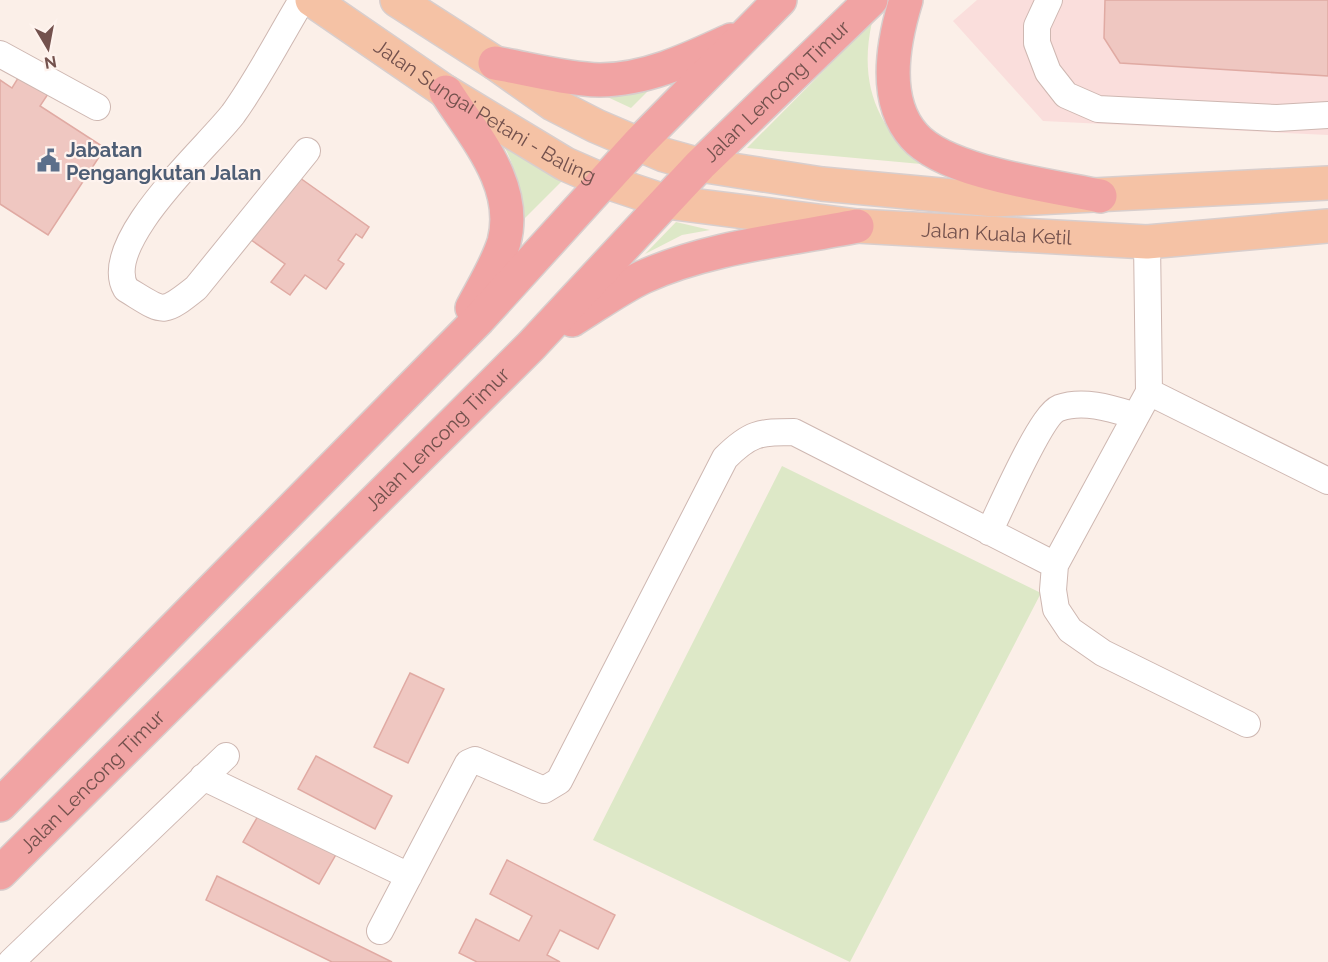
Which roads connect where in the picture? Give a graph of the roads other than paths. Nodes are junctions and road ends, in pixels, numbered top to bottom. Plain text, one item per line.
1 (302, 0) edge
2 (312, 0) edge
3 (397, 0) edge
4 (780, 0) edge
5 (871, 0) edge
6 (906, 0) edge
7 (1049, 0) edge
8 (747, 32) junction
9 (0, 54) edge
10 (495, 63) junction
11 (446, 92) junction
12 (97, 107) dead end
13 (1328, 115) edge
14 (639, 143) junction
15 (307, 151) dead end
16 (700, 165) junction
17 (604, 181) junction
18 (1328, 183) edge
19 (1100, 196) junction
20 (667, 202) junction
21 (857, 226) junction
22 (1328, 226) edge
23 (1147, 242) junction
24 (455, 342) junction
25 (531, 346) junction
26 (1149, 392) junction
27 (1136, 416) junction
28 (1328, 481) edge
29 (989, 532) junction
30 (1055, 565) junction
31 (1247, 724) dead end
32 (226, 756) dead end
33 (203, 777) junction
34 (0, 805) edge
35 (0, 873) edge
36 (409, 876) junction
37 (380, 931) dead end
38 (11, 962) edge

1 - 15 street
2 - 11 main road, Jalan Sungai Petani - Baling
3 - 10 main road, Jalan Sungai Petani - Baling
4 - 8 highway
5 - 16 highway, Jalan Lencong Timur
6 - 19 highway
7 - 13 street
8 - 10 highway
8 - 14 highway
9 - 12 street
10 - 14 main road, Jalan Sungai Petani - Baling
11 - 17 main road, Jalan Sungai Petani - Baling
11 - 24 highway
14 - 16 main road, Jalan Sungai Petani - Baling
14 - 17 highway
16 - 19 main road, Jalan Kuala Ketil
16 - 20 highway, Jalan Lencong Timur
17 - 20 main road, Jalan Sungai Petani - Baling
17 - 24 highway
18 - 19 main road, Jalan Kuala Ketil
20 - 21 main road, Jalan Kuala Ketil
20 - 25 highway, Jalan Lencong Timur
21 - 23 main road, Jalan Kuala Ketil
21 - 25 highway
22 - 23 main road, Jalan Kuala Ketil
23 - 26 street
24 - 34 highway
25 - 35 highway, Jalan Lencong Timur
26 - 27 street
26 - 28 street
27 - 29 street
27 - 30 street
29 - 30 street
29 - 36 street
30 - 31 street
32 - 33 street
33 - 36 street
33 - 38 street
36 - 37 street

